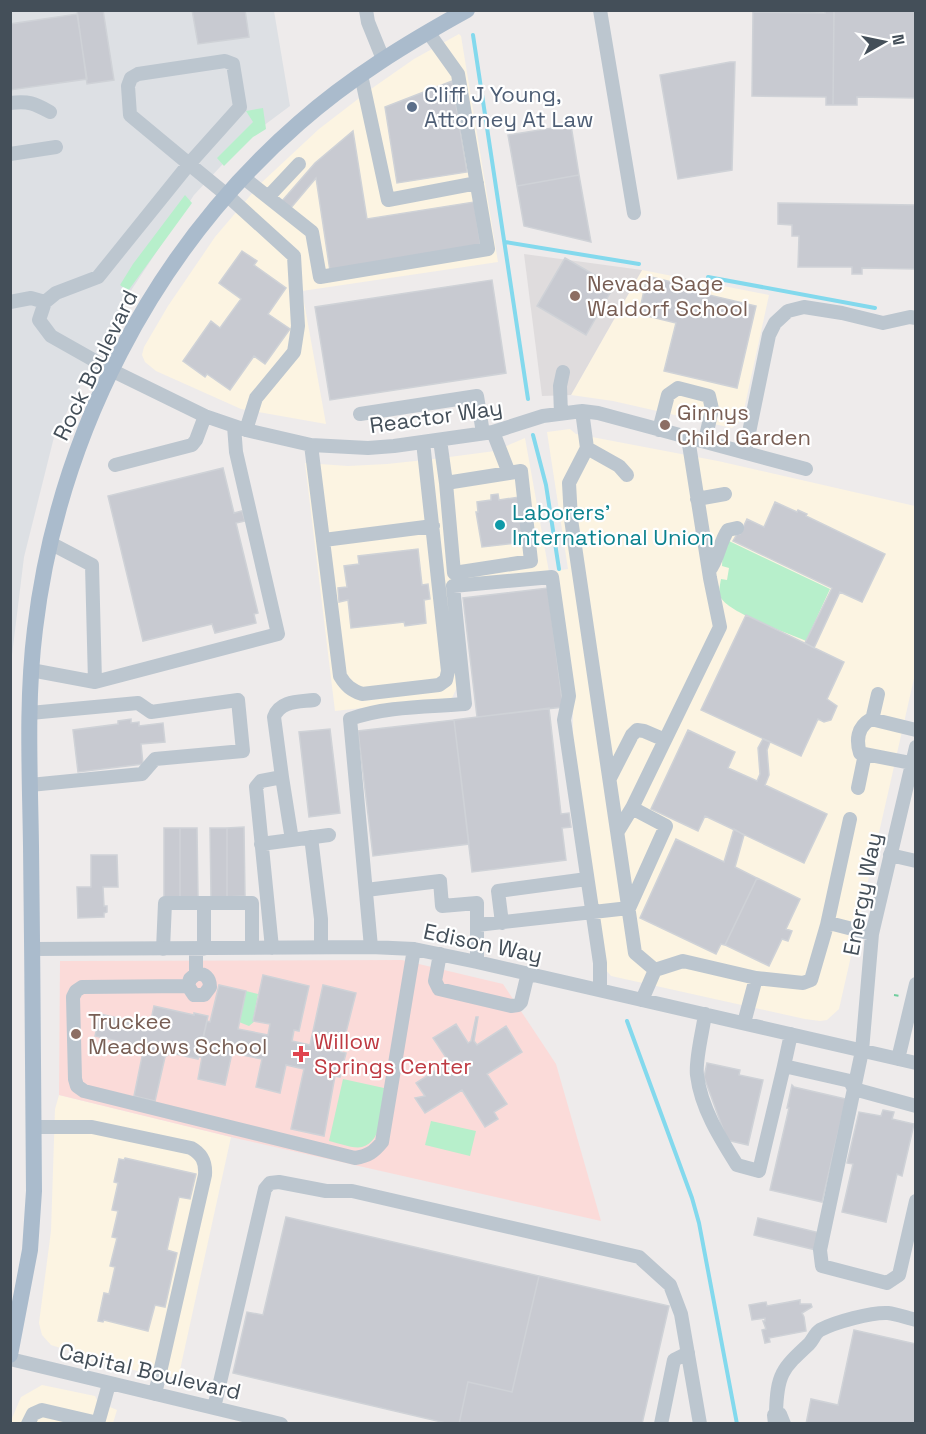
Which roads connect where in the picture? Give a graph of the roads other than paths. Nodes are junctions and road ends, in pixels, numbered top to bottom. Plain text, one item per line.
1 (366, 10) edge
2 (467, 10) edge
3 (600, 10) edge
4 (428, 32) junction
5 (383, 59) junction
6 (361, 75) junction
7 (10, 104) edge
8 (50, 112) dead end
9 (56, 147) dead end
10 (10, 154) edge
11 (299, 164) dead end
12 (189, 165) junction
13 (244, 178) junction
14 (477, 183) junction
15 (228, 196) junction
16 (268, 197) junction
17 (634, 213) dead end
18 (10, 302) edge
19 (45, 302) junction
20 (915, 318) edge
21 (113, 372) junction
22 (563, 372) dead end
23 (582, 411) junction
24 (360, 414) dead end
25 (561, 414) junction
26 (205, 416) junction
27 (240, 428) junction
28 (659, 430) junction
29 (488, 433) junction
30 (688, 438) junction
31 (440, 440) junction
32 (705, 441) junction
33 (423, 442) junction
34 (311, 445) junction
35 (587, 448) junction
36 (745, 452) junction
37 (115, 465) dead end
38 (806, 469) dead end
39 (509, 474) junction
40 (627, 475) dead end
41 (446, 483) junction
42 (725, 494) dead end
43 (697, 499) junction
44 (433, 526) junction
45 (737, 528) dead end
46 (324, 540) junction
47 (50, 543) junction
48 (709, 571) junction
49 (31, 670) junction
50 (95, 682) junction
51 (878, 694) dead end
52 (314, 700) dead end
53 (30, 713) junction
54 (872, 720) junction
55 (915, 730) edge
56 (665, 740) junction
57 (915, 747) edge
58 (865, 754) junction
59 (914, 764) edge
60 (282, 777) junction
61 (610, 778) junction
62 (30, 785) junction
63 (858, 788) dead end
64 (632, 808) junction
65 (850, 819) dead end
66 (618, 831) junction
67 (329, 835) dead end
68 (312, 837) junction
69 (292, 840) junction
70 (261, 844) junction
71 (890, 855) junction
72 (915, 861) edge
73 (587, 879) junction
74 (366, 890) junction
75 (204, 903) junction
76 (629, 908) junction
77 (592, 914) junction
78 (502, 923) junction
79 (477, 925) junction
80 (827, 925) junction
81 (872, 934) junction
82 (321, 947) junction
83 (371, 947) junction
84 (252, 948) junction
85 (272, 948) junction
86 (32, 949) junction
87 (163, 949) junction
88 (200, 949) junction
89 (414, 950) junction
90 (440, 954) junction
91 (477, 962) junction
92 (655, 970) junction
93 (528, 974) junction
94 (756, 978) junction
95 (915, 984) edge
96 (600, 990) junction
97 (642, 1000) junction
98 (705, 1014) junction
99 (744, 1023) junction
100 (791, 1034) junction
101 (862, 1051) junction
102 (898, 1059) junction
103 (915, 1063) edge
104 (784, 1066) junction
105 (854, 1089) junction
106 (915, 1106) edge
107 (34, 1127) junction
108 (915, 1202) edge
109 (915, 1320) edge
110 (688, 1353) junction
111 (10, 1357) edge
112 (109, 1384) junction
113 (155, 1394) junction
114 (214, 1408) junction
115 (778, 1420) edge
116 (98, 1423) edge
117 (28, 1424) edge
118 (280, 1424) edge
119 (661, 1424) edge
120 (700, 1424) edge

1 - 5 street
2 - 4 main road, Rock Boulevard
3 - 17 street
4 - 5 main road, Rock Boulevard
4 - 14 street
5 - 6 main road, Rock Boulevard
6 - 13 main road, Rock Boulevard
6 - 14 street
7 - 8 street
9 - 10 street
11 - 16 street
12 - 12 street
12 - 15 street
12 - 19 street
13 - 15 main road, Rock Boulevard
13 - 16 street
14 - 16 street
15 - 21 main road, Rock Boulevard
15 - 27 street
18 - 19 street
19 - 21 street, Reactor Way
20 - 36 street
21 - 26 street, Reactor Way
21 - 47 main road, Rock Boulevard
22 - 25 street
23 - 25 street, Reactor Way
23 - 28 street, Reactor Way
23 - 35 street
24 - 29 street
25 - 29 street, Reactor Way
26 - 27 street, Reactor Way
26 - 37 street
27 - 34 street, Reactor Way
27 - 50 street
28 - 30 street, Reactor Way
28 - 32 street
29 - 31 street, Reactor Way
29 - 39 street
30 - 32 street, Reactor Way
30 - 43 street
31 - 33 street, Reactor Way
31 - 41 street
32 - 36 street, Reactor Way
33 - 34 street, Reactor Way
33 - 44 street
34 - 46 street
35 - 40 street
35 - 61 street
36 - 38 street, Reactor Way
39 - 41 street
39 - 41 street
42 - 43 street
43 - 48 street
44 - 46 street
44 - 46 street
45 - 48 street
47 - 49 main road, Rock Boulevard
47 - 50 street
48 - 56 street
49 - 50 street
49 - 53 main road, Rock Boulevard
51 - 54 street
52 - 60 street
53 - 62 main road, Rock Boulevard
53 - 62 street
54 - 55 street
54 - 58 street
56 - 61 street
56 - 64 street
57 - 59 street, Energy Way
58 - 59 street
58 - 63 street
59 - 71 street, Energy Way
60 - 69 street
60 - 70 street
61 - 66 street
62 - 86 main road, Rock Boulevard
64 - 66 street
64 - 76 street
65 - 80 street
66 - 76 street
67 - 68 street
68 - 69 street
68 - 82 street
69 - 70 street
70 - 85 street
71 - 72 street
71 - 81 street, Energy Way
73 - 74 street
73 - 77 street
73 - 78 street
74 - 79 street
74 - 83 street
75 - 84 street
75 - 87 street
75 - 88 street
76 - 77 street
76 - 92 street
77 - 78 street
77 - 96 street
78 - 79 street
79 - 91 street
80 - 81 street
80 - 94 street
81 - 101 street, Energy Way
82 - 83 street, Edison Way
82 - 85 street, Edison Way
83 - 89 street, Edison Way
84 - 85 street, Edison Way
84 - 88 street, Edison Way
86 - 87 street, Edison Way
86 - 107 main road, Rock Boulevard
87 - 88 street, Edison Way
88 - 89 street
89 - 90 street, Edison Way
90 - 91 street, Edison Way
90 - 93 street
91 - 93 street, Edison Way
92 - 94 street
92 - 97 street
93 - 96 street, Edison Way
94 - 99 street
95 - 102 street
96 - 97 street, Edison Way
97 - 98 street, Edison Way
98 - 99 street, Edison Way
98 - 104 street
99 - 100 street, Edison Way
100 - 101 street, Edison Way
100 - 104 street
101 - 102 street, Edison Way
101 - 105 street, Energy Way
102 - 103 street, Edison Way
104 - 105 street
105 - 106 street
105 - 108 street, Energy Way
107 - 111 main road, Rock Boulevard
107 - 113 street
109 - 115 street
110 - 114 street
110 - 119 street
110 - 120 street
111 - 112 street, Capital Boulevard
112 - 113 street, Capital Boulevard
112 - 116 street
113 - 114 street, Capital Boulevard
114 - 118 street, Capital Boulevard
116 - 117 street

